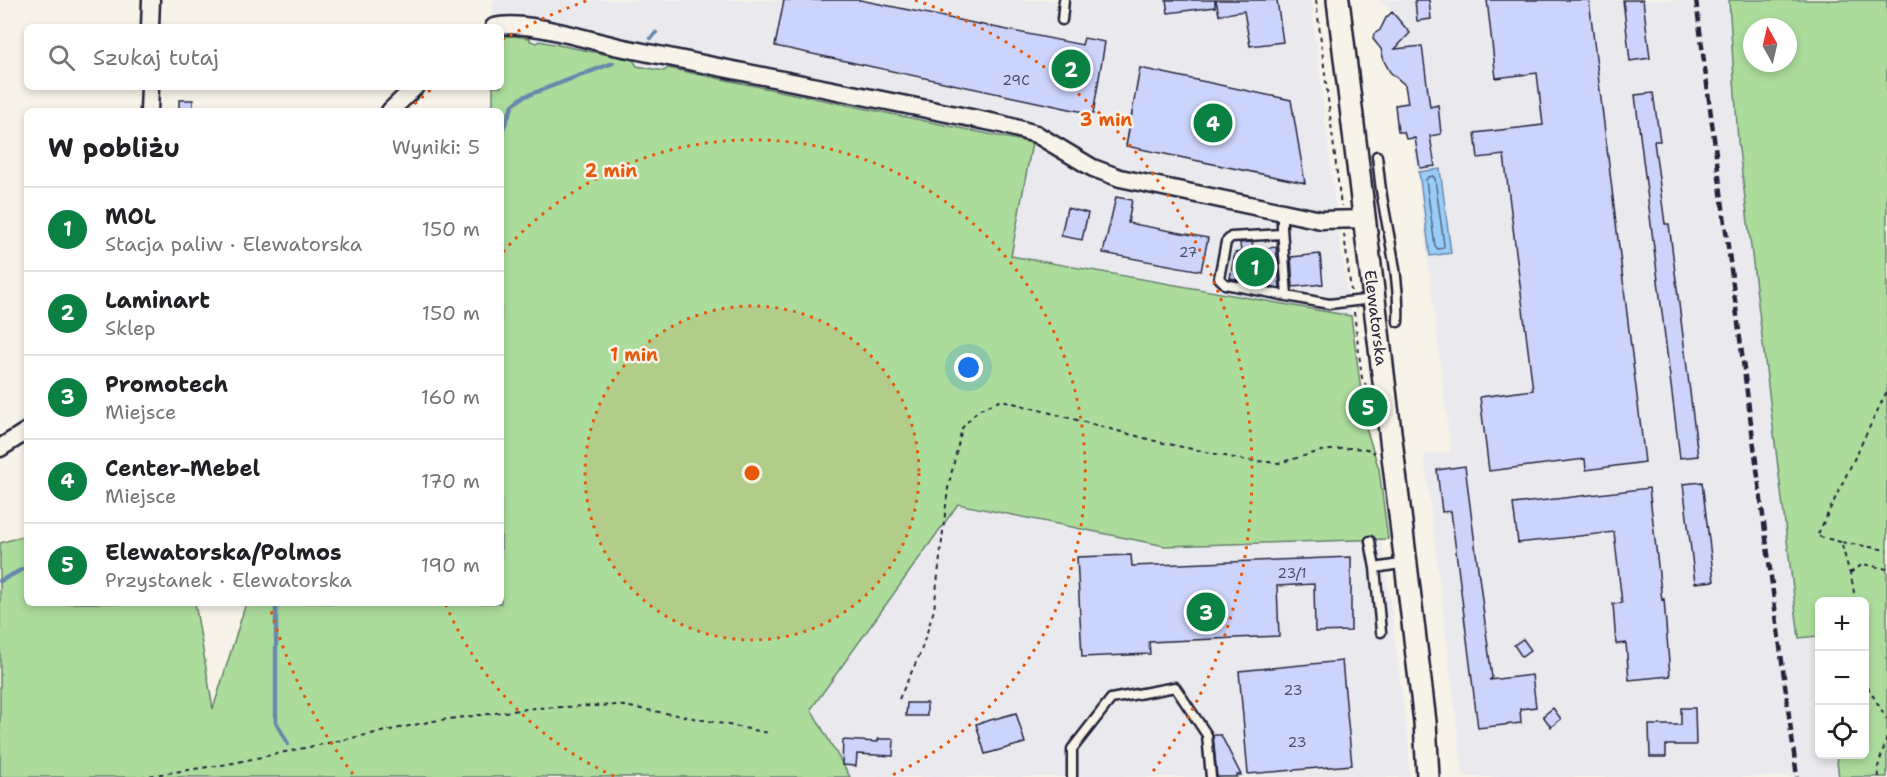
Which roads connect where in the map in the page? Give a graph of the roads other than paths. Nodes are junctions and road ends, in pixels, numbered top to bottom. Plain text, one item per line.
1 (151, 0) edge
2 (1064, 0) edge
3 (1338, 0) edge
4 (1062, 20) dead end
5 (150, 24) edge
6 (504, 25) edge
7 (150, 90) edge
8 (412, 90) edge
9 (149, 108) edge
10 (393, 108) edge
11 (1377, 156) dead end
12 (1282, 212) junction
13 (1365, 219) junction
14 (1282, 234) junction
15 (1287, 296) junction
16 (1374, 299) junction
17 (1398, 322) dead end
18 (24, 433) edge
19 (0, 448) edge
20 (1370, 541) dead end
21 (1406, 563) junction
22 (1375, 568) junction
23 (1381, 632) dead end
24 (1072, 777) edge
25 (1211, 777) edge
26 (1428, 777) edge

1 - 5 street
2 - 4 lane
3 - 13 street, Elewatorska
6 - 12 street
7 - 9 street
8 - 10 street
11 - 17 lane
12 - 13 street
12 - 14 lane
13 - 16 street, Elewatorska
14 - 15 lane
14 - 15 lane
15 - 16 lane
16 - 21 street, Elewatorska
18 - 19 street
20 - 22 lane
21 - 22 lane
21 - 26 street, Elewatorska
22 - 23 lane
24 - 25 lane

